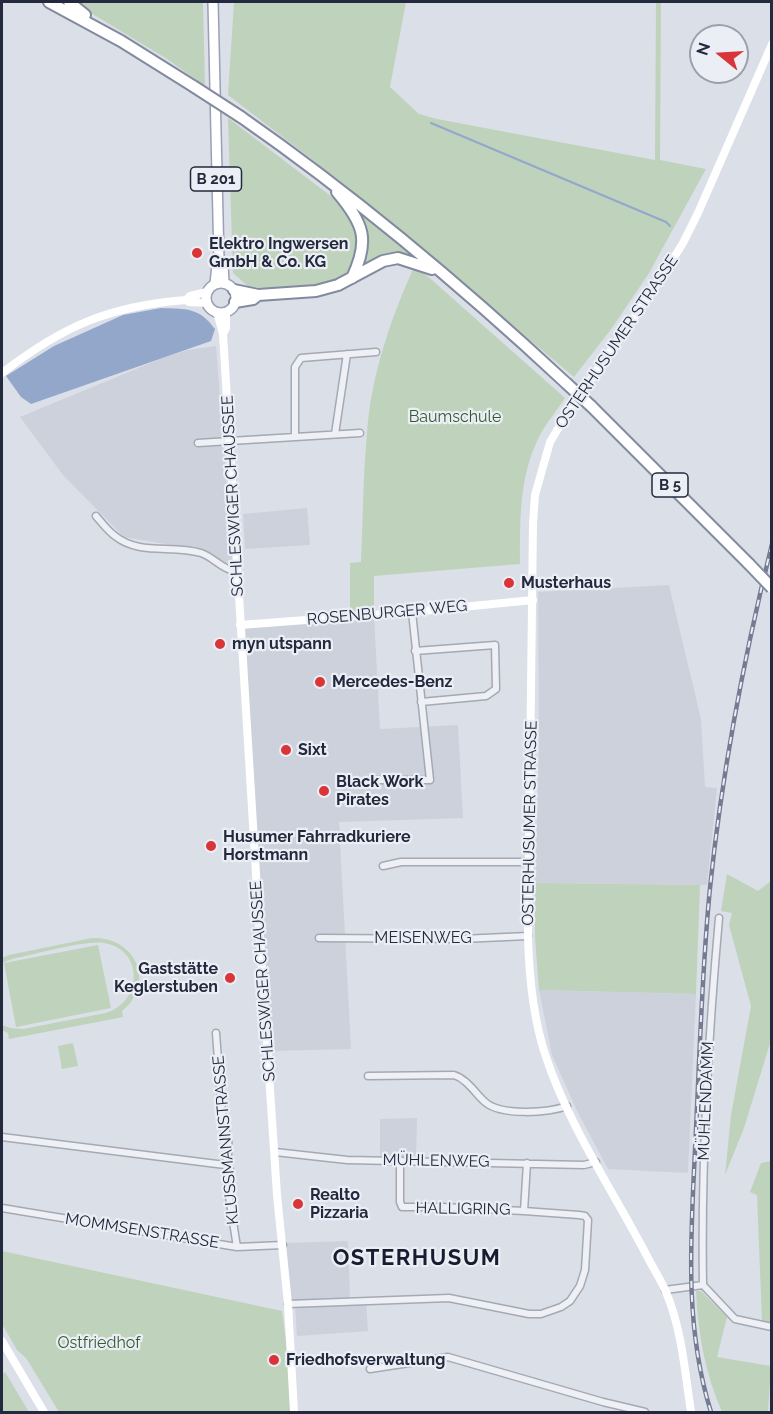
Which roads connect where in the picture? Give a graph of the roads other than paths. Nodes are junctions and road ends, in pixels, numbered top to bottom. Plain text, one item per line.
1 (49, 2) edge
2 (69, 2) edge
3 (213, 2) edge
4 (111, 36) junction
5 (771, 44) edge
6 (323, 176) junction
7 (448, 277) junction
8 (352, 278) junction
9 (220, 283) junction
10 (234, 290) junction
11 (207, 292) junction
12 (258, 295) junction
13 (186, 300) junction
14 (236, 302) junction
15 (207, 303) junction
16 (221, 312) junction
17 (376, 352) dead end
18 (347, 354) junction
19 (2, 373) edge
20 (360, 433) dead end
21 (335, 434) junction
22 (295, 437) junction
23 (230, 441) junction
24 (198, 443) dead end
25 (96, 516) dead end
26 (237, 572) junction
27 (771, 588) edge
28 (533, 600) junction
29 (412, 612) junction
30 (240, 625) junction
31 (415, 651) junction
32 (421, 702) junction
33 (375, 780) dead end
34 (530, 862) junction
35 (383, 866) dead end
36 (718, 918) dead end
37 (528, 936) junction
38 (319, 938) dead end
39 (216, 1033) dead end
40 (368, 1076) dead end
41 (567, 1106) junction
42 (2, 1137) edge
43 (275, 1152) junction
44 (400, 1160) junction
45 (527, 1162) junction
46 (596, 1162) junction
47 (225, 1165) junction
48 (2, 1208) edge
49 (524, 1211) junction
50 (283, 1245) junction
51 (237, 1247) junction
52 (703, 1285) junction
53 (665, 1290) junction
54 (288, 1304) junction
55 (771, 1327) edge
56 (2, 1341) edge
57 (370, 1369) dead end
58 (44, 1413) edge
59 (294, 1413) edge
60 (645, 1413) edge
61 (691, 1413) edge

1 - 4 highway, B 5
2 - 4 highway
3 - 9 main road, B 201
4 - 6 highway, B 5, bridge
5 - 28 street, OSTERHUSUMER STRASSE
6 - 7 highway, B 5
6 - 8 highway
7 - 8 highway
7 - 27 highway, B 5, bridge
8 - 12 highway
9 - 10 main road
9 - 11 main road
10 - 12 highway
10 - 14 main road
11 - 13 street
11 - 15 main road
12 - 14 highway
13 - 15 street
13 - 19 street
14 - 16 main road
15 - 16 main road
16 - 23 street, SCHLESWIGER CHAUSSEE
17 - 18 street
18 - 21 street
18 - 22 street
20 - 21 street
21 - 22 street
22 - 23 street
23 - 24 street
23 - 26 street, SCHLESWIGER CHAUSSEE
25 - 26 street
26 - 30 street, SCHLESWIGER CHAUSSEE
28 - 29 street, ROSENBURGER WEG
28 - 34 street, OSTERHUSUMER STRASSE
29 - 30 street, ROSENBURGER WEG
29 - 31 street
30 - 43 street, SCHLESWIGER CHAUSSEE
31 - 32 street
31 - 32 street
32 - 33 street
34 - 35 street
34 - 37 street, OSTERHUSUMER STRASSE
36 - 52 street, MÜHLENDAMM
37 - 38 street, MEISENWEG
37 - 41 street, OSTERHUSUMER STRASSE
39 - 47 street, KLUSSMANNSTRASSE
40 - 41 street
41 - 46 street, OSTERHUSUMER STRASSE
42 - 47 street
43 - 44 street, MÜHLENWEG
43 - 50 street, SCHLESWIGER CHAUSSEE
44 - 45 street, MÜHLENWEG
44 - 49 street, HALLIGRING
45 - 46 street, MÜHLENWEG
45 - 49 street, HALLIGRING
46 - 53 street, OSTERHUSUMER STRASSE
47 - 51 street, KLUSSMANNSTRASSE
48 - 51 street, MOMMSENSTRASSE
49 - 54 street
50 - 51 street, MOMMSENSTRASSE
50 - 54 street, SCHLESWIGER CHAUSSEE
52 - 53 street
52 - 55 street
53 - 61 street, OSTERHUSUMER STRASSE
54 - 59 street, SCHLESWIGER CHAUSSEE
56 - 58 street
57 - 60 street

